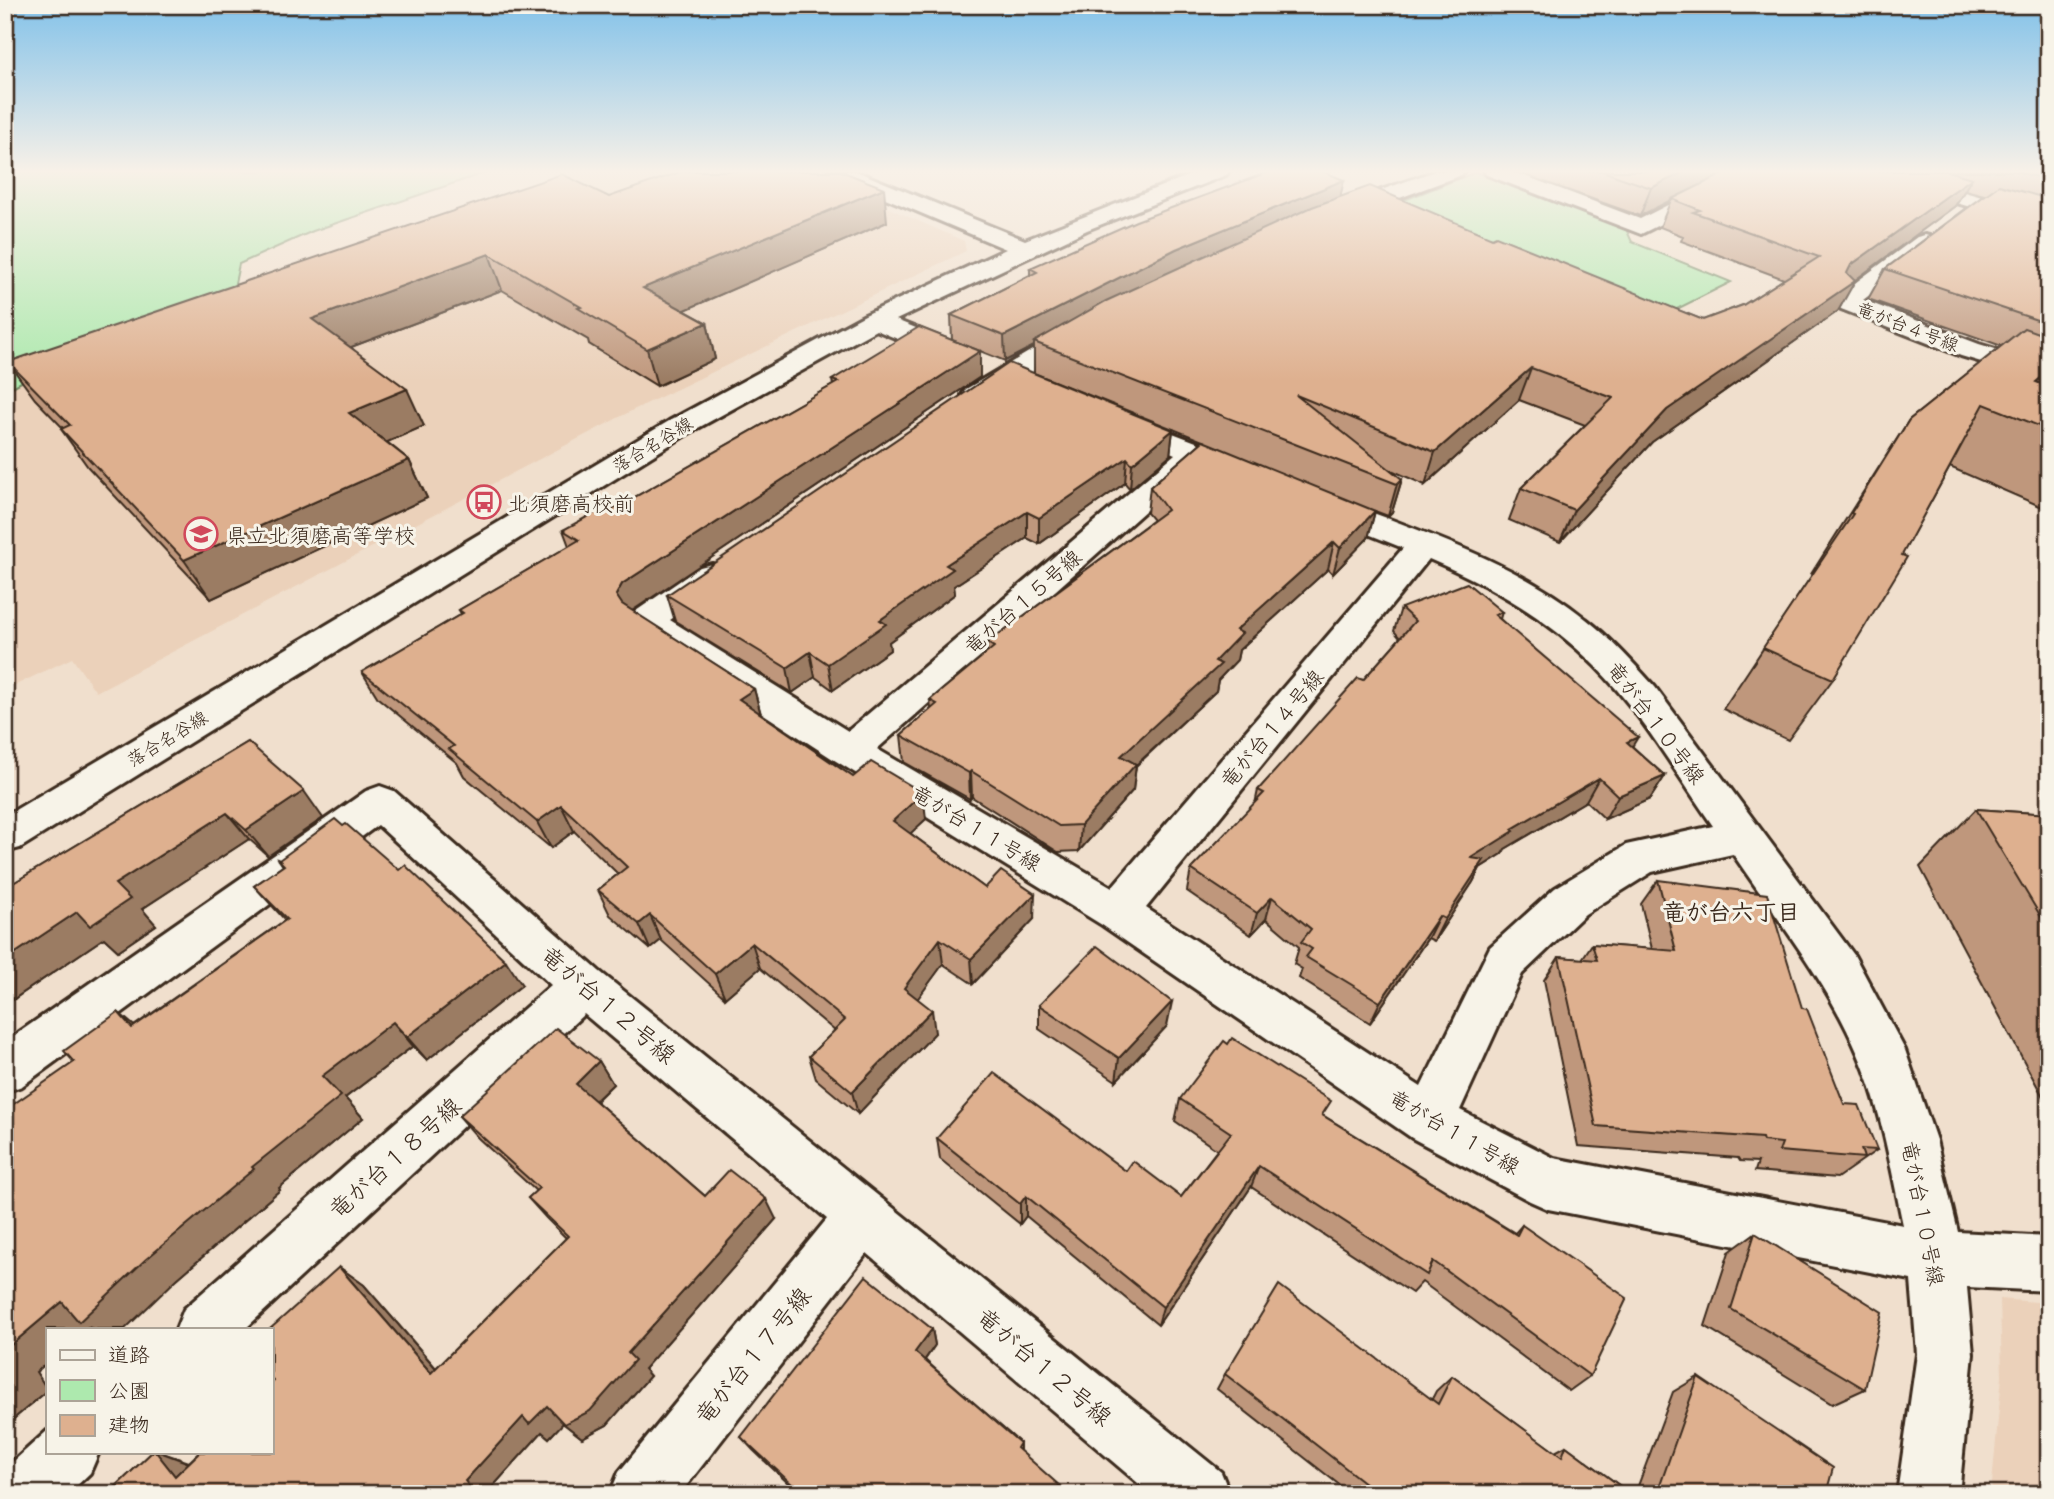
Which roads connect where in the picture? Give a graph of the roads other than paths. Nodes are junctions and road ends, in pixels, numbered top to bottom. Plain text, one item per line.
1 (1007, 241) edge
2 (1042, 241) edge
3 (1927, 241) edge
4 (1024, 248) junction
5 (1106, 318) edge
6 (874, 320) junction
7 (2049, 374) edge
8 (1006, 375) junction
9 (1044, 390) edge
10 (1094, 411) edge
11 (950, 413) edge
12 (1195, 452) junction
13 (1424, 544) junction
14 (747, 552) edge
15 (850, 751) junction
16 (5, 836) edge
17 (1742, 836) junction
18 (1117, 912) junction
19 (583, 985) junction
20 (5, 1070) edge
21 (1430, 1121) junction
22 (863, 1216) junction
23 (1937, 1258) junction
24 (2049, 1264) edge
25 (205, 1328) edge
26 (67, 1454) edge
27 (23, 1494) edge
28 (641, 1494) edge
29 (1199, 1494) edge
30 (1928, 1494) edge

1 - 4 street
2 - 4 street, 落合名谷線
3 - 7 street, 竜が台４号線
4 - 6 street, 落合名谷線
5 - 8 street
6 - 8 street
6 - 16 street, 落合名谷線
8 - 9 street
8 - 11 street
10 - 12 street, 竜が台１０号線
12 - 13 street, 竜が台１０号線
12 - 15 street, 竜が台１５号線
13 - 17 street, 竜が台１０号線
13 - 18 street, 竜が台１４号線
14 - 15 street, 竜が台１１号線
15 - 18 street, 竜が台１１号線
17 - 21 street
17 - 23 street, 竜が台１０号線
18 - 21 street, 竜が台１１号線
19 - 20 street, 竜が台１２号線
19 - 22 street, 竜が台１２号線
19 - 25 street, 竜が台１８号線
21 - 23 street, 竜が台１１号線
22 - 28 street, 竜が台１７号線
22 - 29 street, 竜が台１２号線
23 - 24 street, 竜が台１１号線
23 - 30 street, 竜が台１０号線
26 - 27 street

